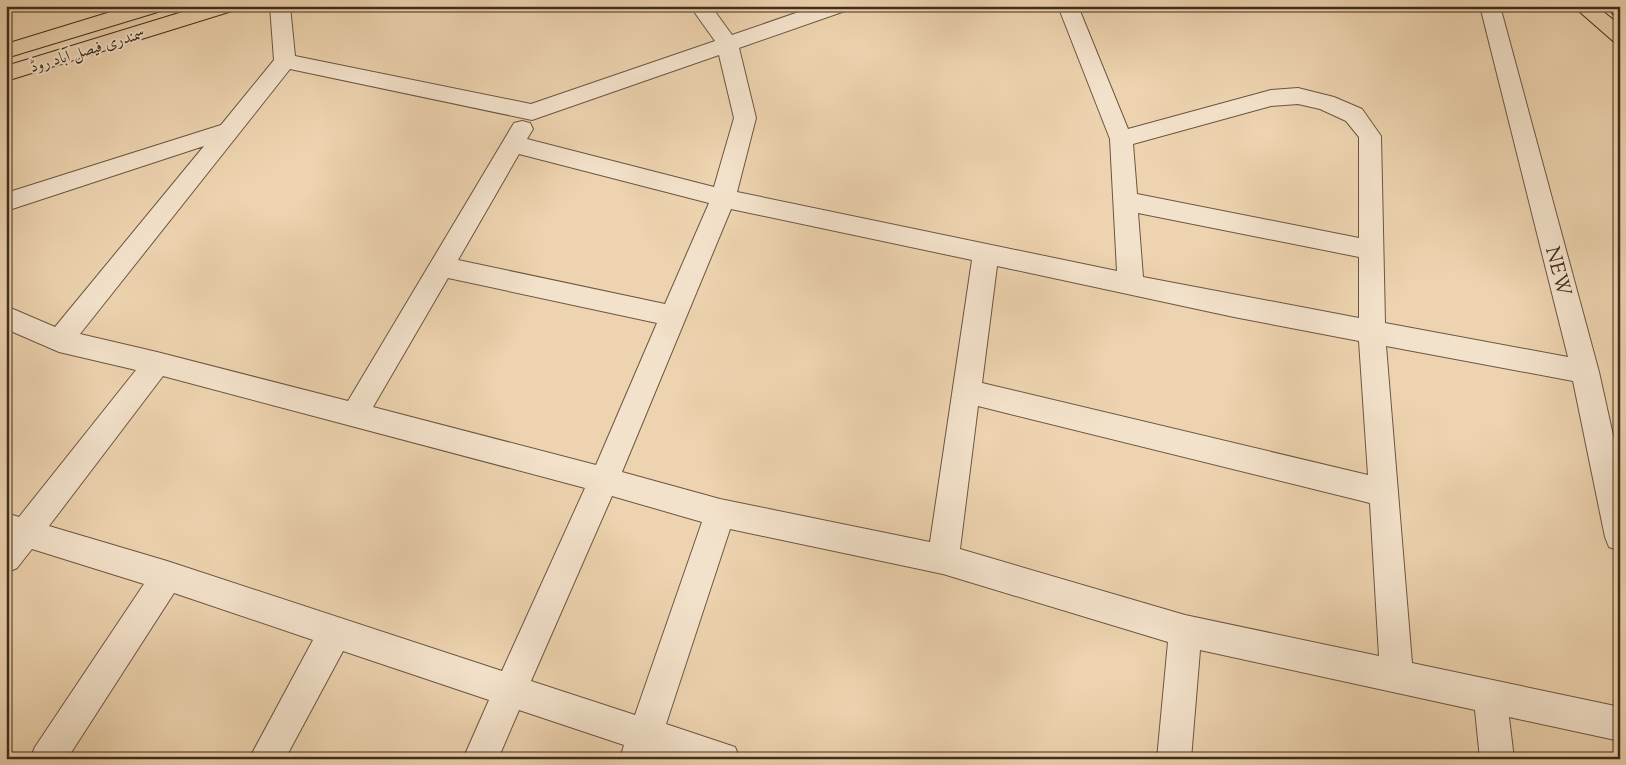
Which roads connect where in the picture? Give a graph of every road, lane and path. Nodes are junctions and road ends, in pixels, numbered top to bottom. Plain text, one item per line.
1 (154, 6) edge
2 (225, 6) edge
3 (280, 6) edge
4 (700, 6) edge
5 (838, 6) edge
6 (1068, 6) edge
7 (1490, 6) edge
8 (1583, 6) edge
9 (1616, 6) edge
10 (1620, 9) edge
11 (1620, 36) edge
12 (727, 43) junction
13 (6, 51) edge
14 (285, 61) junction
15 (6, 74) edge
16 (532, 112) junction
17 (228, 131) junction
18 (1121, 138) junction
19 (513, 144) junction
20 (722, 198) junction
21 (1125, 201) junction
22 (6, 202) edge
23 (1371, 250) junction
24 (986, 253) junction
25 (442, 266) junction
26 (1131, 283) junction
27 (673, 316) junction
28 (6, 318) edge
29 (1372, 332) junction
30 (58, 341) junction
31 (157, 363) junction
32 (1585, 372) junction
33 (966, 391) junction
34 (354, 415) junction
35 (604, 480) junction
36 (1384, 493) junction
37 (720, 513) junction
38 (16, 530) edge
39 (1620, 537) edge
40 (6, 558) edge
41 (943, 559) junction
42 (167, 576) junction
43 (1185, 631) junction
44 (336, 632) junction
45 (1397, 675) junction
46 (510, 690) junction
47 (1490, 696) junction
48 (1620, 724) edge
49 (641, 747) edge
50 (47, 759) edge
51 (266, 759) edge
52 (480, 759) edge
53 (723, 759) edge
54 (1174, 759) edge
55 (1497, 759) edge

1 - 13 main road, سمندری فیصل آباد روڈ
2 - 15 main road, سمندری فیصل آباد روڈ
3 - 14 street
4 - 12 street
5 - 12 street
6 - 18 street
7 - 32 street, NEW
8 - 11 main road
9 - 10 main road
12 - 16 street
12 - 20 street
14 - 16 street
14 - 17 street
16 - 19 street
17 - 22 street
17 - 30 street
18 - 21 street
18 - 23 street
19 - 20 street
19 - 25 street
20 - 24 street
20 - 27 street
21 - 23 street
21 - 26 street
23 - 29 street
24 - 26 street
24 - 33 street
25 - 27 street
25 - 34 street
26 - 29 street
27 - 35 street
28 - 30 street
29 - 32 street
29 - 36 street
30 - 31 street
31 - 34 street
31 - 38 street
32 - 39 street, NEW
33 - 36 street
33 - 41 street
34 - 35 street
35 - 37 street
35 - 46 street
36 - 45 street
37 - 41 street
37 - 49 street
38 - 40 street
38 - 42 street
41 - 43 street
42 - 44 street
42 - 50 street
43 - 45 street
43 - 54 street
44 - 46 street
44 - 51 street
45 - 47 street
46 - 49 street
46 - 52 street
47 - 48 street
47 - 55 street
49 - 53 street

